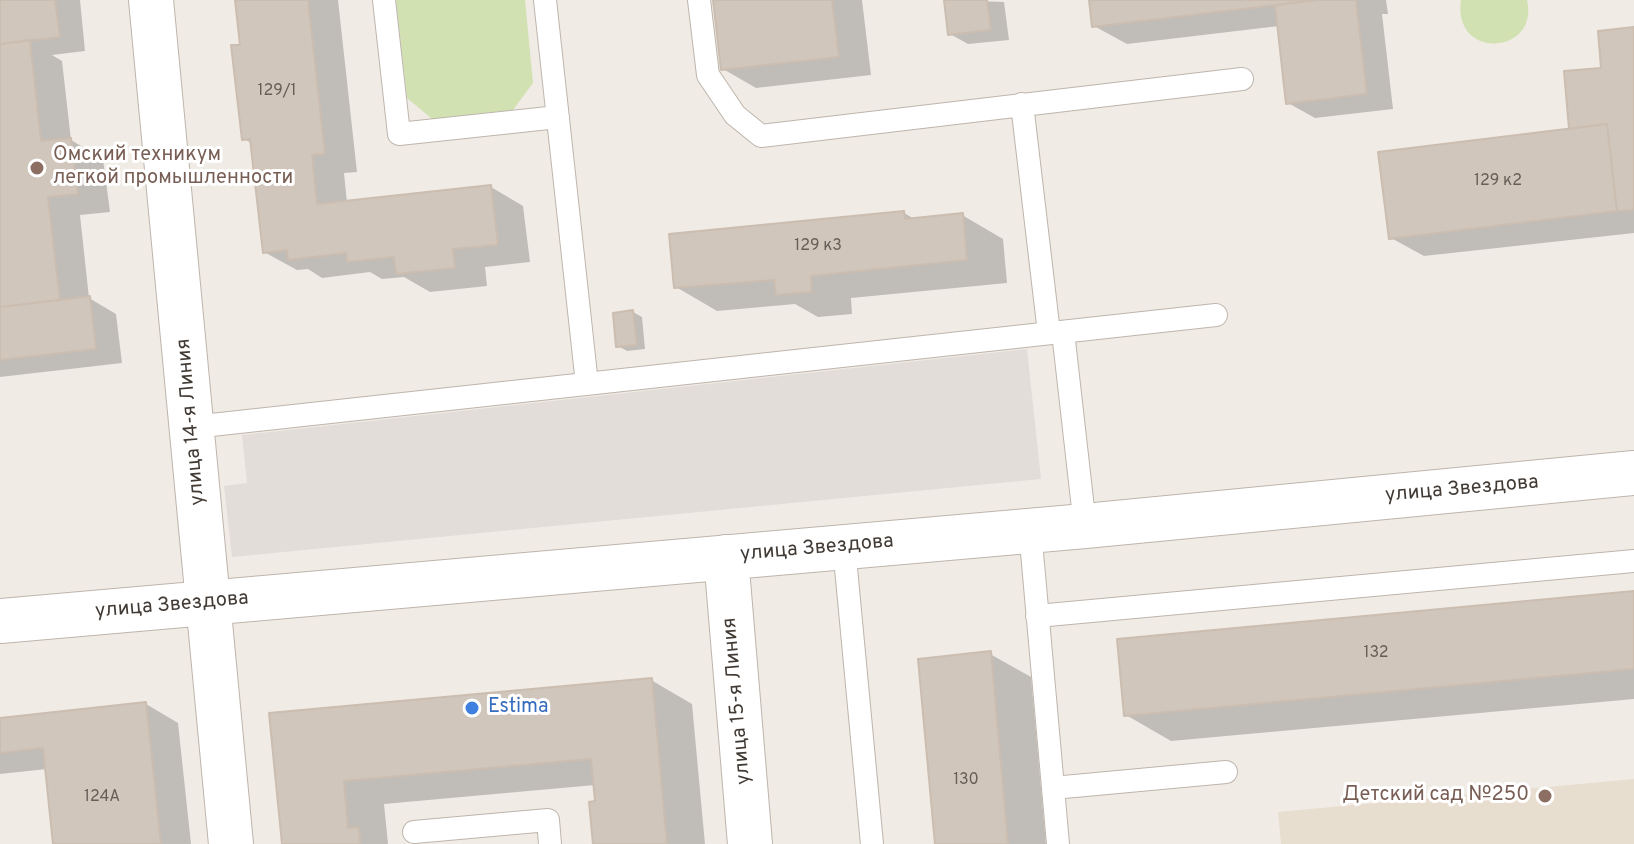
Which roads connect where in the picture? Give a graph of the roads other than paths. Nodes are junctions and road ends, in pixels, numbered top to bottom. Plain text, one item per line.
1 (151, 0) edge
2 (384, 0) edge
3 (545, 0) edge
4 (699, 0) edge
5 (1242, 79) dead end
6 (1022, 104) junction
7 (558, 117) junction
8 (1216, 315) dead end
9 (1056, 332) junction
10 (587, 384) junction
11 (193, 427) junction
12 (1634, 473) edge
13 (1085, 526) junction
14 (1030, 530) junction
15 (844, 547) junction
16 (726, 557) junction
17 (1634, 561) edge
18 (208, 602) junction
19 (1037, 616) junction
20 (0, 621) edge
21 (1226, 772) dead end
22 (1053, 788) junction
23 (414, 832) dead end
24 (231, 844) edge
25 (550, 844) edge
26 (750, 844) edge
27 (872, 844) edge
28 (1058, 844) edge

1 - 11 street, улица 14-я Линия
2 - 7 lane
3 - 7 lane
4 - 6 lane
5 - 6 lane
6 - 9 lane
7 - 10 lane
8 - 9 lane
9 - 10 lane
9 - 13 lane
10 - 11 lane
11 - 18 street, улица 14-я Линия
12 - 13 street, улица Звездова
13 - 14 street, улица Звездова
14 - 15 street, улица Звездова
14 - 19 lane
15 - 16 street, улица Звездова
15 - 27 lane
16 - 18 street, улица Звездова
16 - 26 street, улица 15-я Линия
17 - 19 lane
18 - 20 street, улица Звездова
18 - 24 street, улица 14-я Линия
19 - 22 lane
21 - 22 lane
22 - 28 lane
23 - 25 lane

